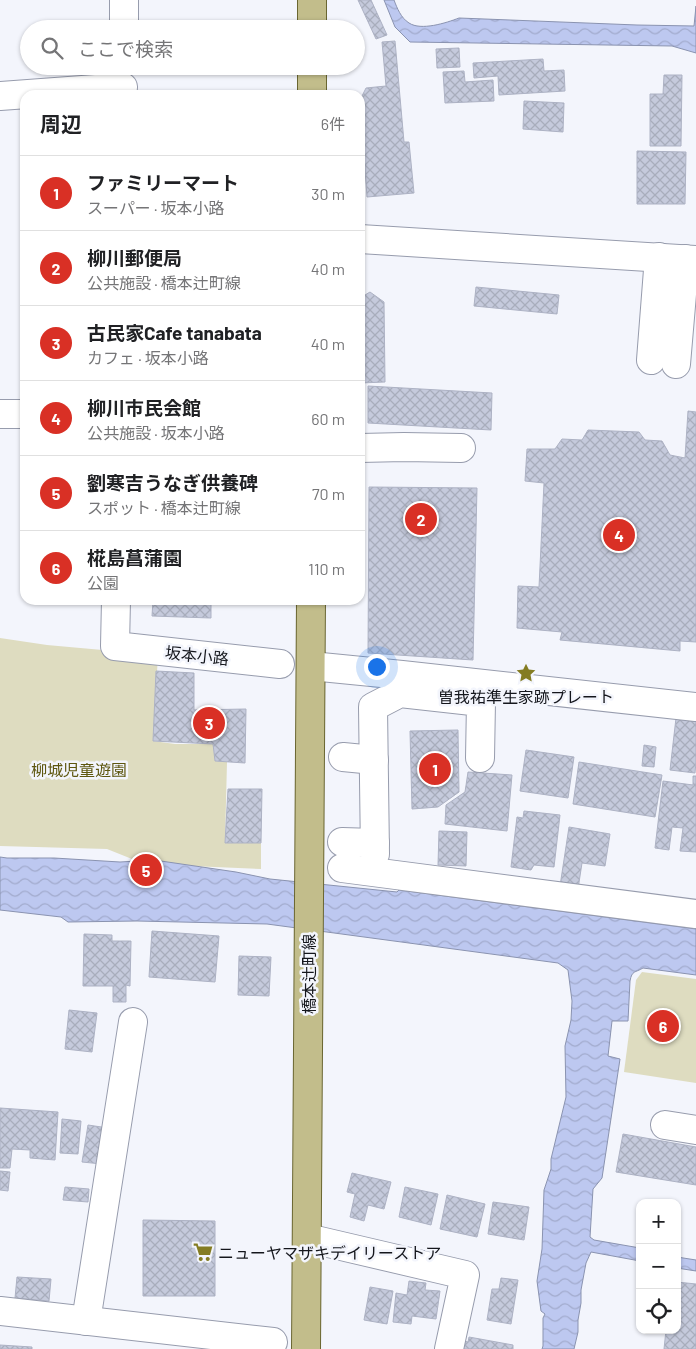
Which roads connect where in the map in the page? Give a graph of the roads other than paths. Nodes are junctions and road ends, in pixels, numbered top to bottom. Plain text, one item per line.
1 (124, 0) edge
2 (312, 0) edge
3 (124, 20) edge
4 (312, 20) edge
5 (312, 75) edge
6 (123, 83) edge
7 (57, 90) edge
8 (312, 90) edge
9 (20, 94) edge
10 (0, 96) edge
11 (365, 239) edge
12 (680, 259) edge
13 (664, 362) dead end
14 (0, 414) edge
15 (20, 414) edge
16 (365, 448) edge
17 (461, 448) dead end
18 (116, 605) edge
19 (311, 605) edge
20 (280, 664) dead end
21 (311, 666) junction
22 (401, 684) junction
23 (482, 693) junction
24 (696, 707) edge
25 (343, 758) dead end
26 (480, 758) dead end
27 (374, 760) junction
28 (696, 914) edge
29 (133, 1022) dead end
30 (665, 1125) dead end
31 (696, 1130) edge
32 (307, 1238) junction
33 (0, 1311) edge
34 (86, 1321) junction
35 (273, 1342) dead end
36 (306, 1349) edge
37 (449, 1349) edge

1 - 3 street
2 - 4 main road
5 - 8 main road
6 - 7 street
9 - 10 street
11 - 12 street
12 - 13 street
14 - 15 street
16 - 17 street
18 - 20 street, 坂本小路
19 - 21 main road, 橋本辻町線
21 - 22 street
21 - 32 main road, 橋本辻町線
22 - 23 street
22 - 27 street
23 - 24 street
23 - 26 street
25 - 27 street
27 - 28 street
29 - 34 street
30 - 31 street
32 - 36 main road, 橋本辻町線
32 - 37 street
33 - 34 street
34 - 35 street

